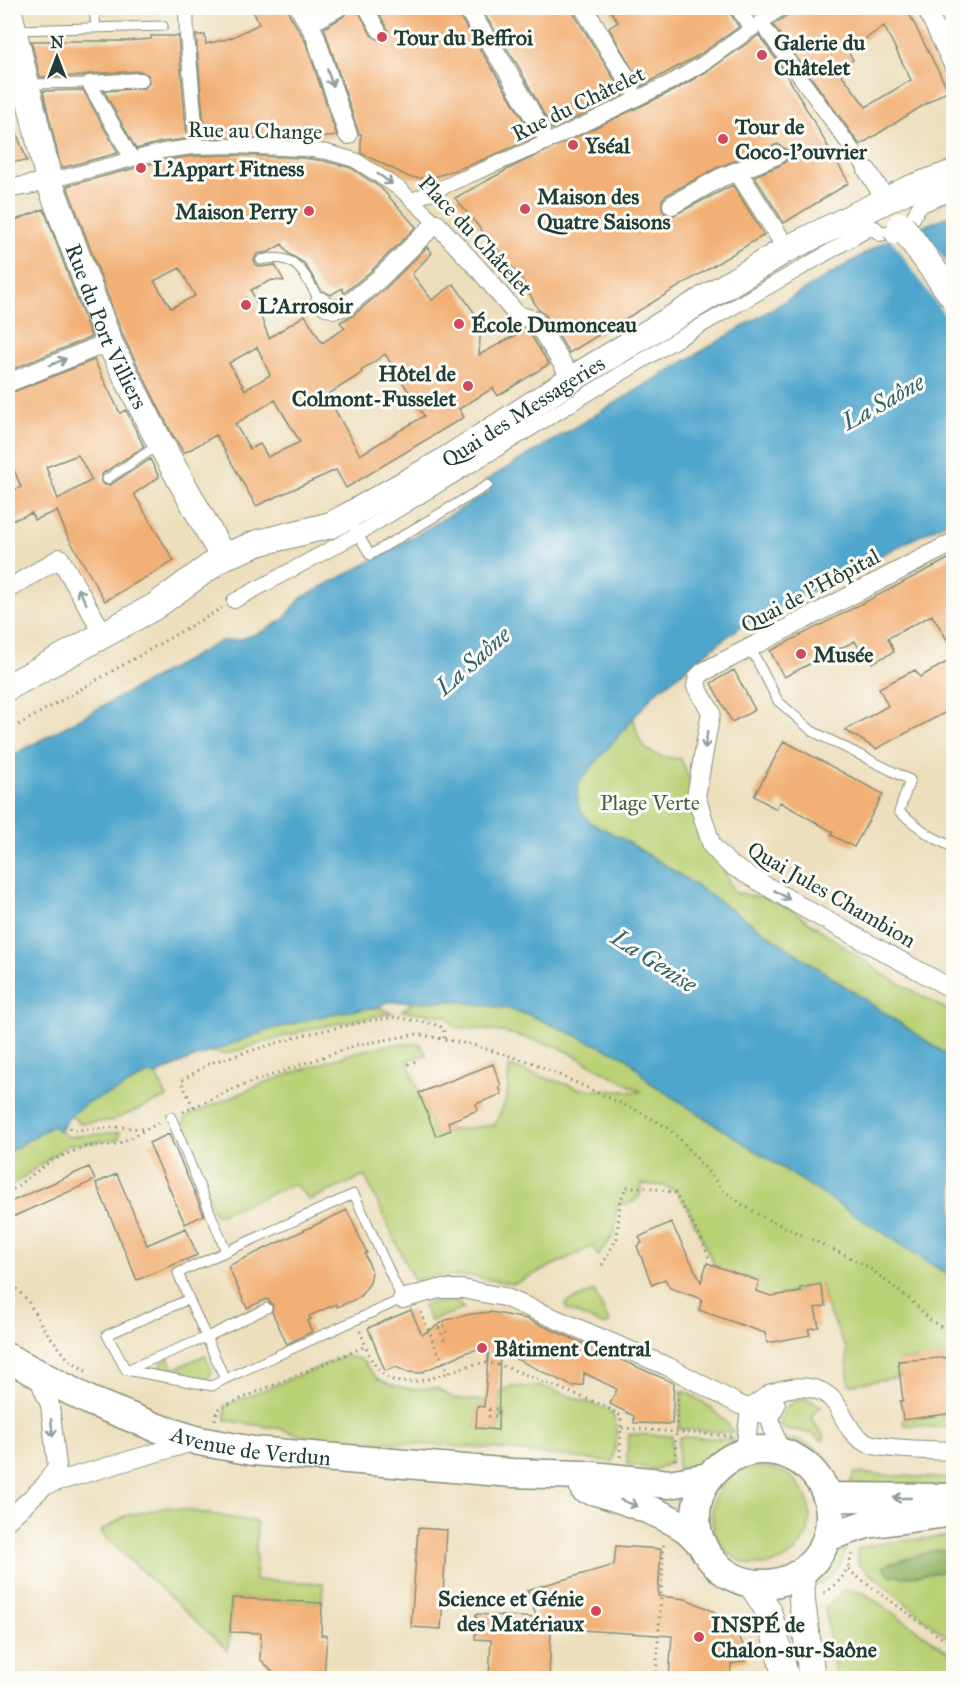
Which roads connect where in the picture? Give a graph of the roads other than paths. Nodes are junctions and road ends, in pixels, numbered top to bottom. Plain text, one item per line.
1 (94, 8) edge
2 (186, 8) edge
3 (194, 8) edge
4 (300, 8) edge
5 (338, 8) edge
6 (366, 8) edge
7 (467, 8) edge
8 (584, 8) edge
9 (736, 8) edge
10 (781, 8) edge
11 (930, 9) edge
12 (11, 19) edge
13 (310, 23) junction
14 (163, 26) dead end
15 (756, 26) junction
16 (96, 28) junction
17 (379, 31) dead end
18 (953, 64) edge
19 (18, 70) edge
20 (141, 80) dead end
21 (89, 83) junction
22 (634, 92) junction
23 (348, 135) joint
24 (544, 136) junction
25 (197, 147) junction
26 (777, 155) dead end
27 (132, 159) junction
28 (355, 160) junction
29 (867, 170) joint
30 (738, 172) junction
31 (954, 173) edge
32 (49, 181) junction
33 (8, 189) edge
34 (954, 192) edge
35 (413, 200) junction
36 (672, 205) dead end
37 (902, 220) junction
38 (436, 223) junction
39 (787, 249) junction
40 (261, 260) dead end
41 (954, 298) edge
42 (320, 302) joint
43 (109, 342) junction
44 (572, 379) junction
45 (8, 383) edge
46 (160, 444) junction
47 (107, 479) dead end
48 (488, 485) dead end
49 (353, 525) junction
50 (954, 542) edge
51 (223, 557) junction
52 (8, 589) edge
53 (234, 601) road end
54 (104, 635) junction
55 (751, 649) junction
56 (8, 684) edge
57 (696, 686) joint
58 (954, 848) edge
59 (954, 990) edge
60 (171, 1117) road end
61 (226, 1251) junction
62 (189, 1299) junction
63 (402, 1299) junction
64 (267, 1308) dead end
65 (207, 1337) junction
66 (8, 1358) edge
67 (126, 1370) junction
68 (36, 1372) junction
69 (225, 1379) junction
70 (771, 1393) junction
71 (750, 1408) junction
72 (771, 1418) junction
73 (207, 1436) junction
74 (746, 1443) junction
75 (954, 1451) edge
76 (779, 1452) junction
77 (512, 1473) junction
78 (709, 1477) junction
79 (45, 1485) junction
80 (827, 1497) junction
81 (953, 1509) edge
82 (8, 1521) edge
83 (827, 1537) junction
84 (702, 1544) junction
85 (801, 1571) junction
86 (750, 1582) junction
87 (786, 1678) edge
88 (812, 1678) edge

1 - 16 lane
2 - 3 lane
2 - 25 street
4 - 13 street
5 - 13 street
6 - 17 street
7 - 24 street
8 - 22 street
9 - 15 street
10 - 15 street, Rue du Châtelet
11 - 18 street
12 - 16 lane
12 - 19 main road, Rue du Port Villiers
13 -> 23 street
14 - 16 lane
15 - 22 street, Rue du Châtelet
15 - 29 street
19 - 21 lane
19 - 32 main road, Rue du Port Villiers
20 - 21 street
21 - 27 street
22 - 24 street, Rue du Châtelet
23 - 28 street
24 - 35 street, Rue du Châtelet
25 - 27 street, Rue au Change
25 - 28 street, Rue au Change
26 - 30 street
27 - 32 street, Rue au Change
28 -> 35 street, Place du Châtelet
29 - 37 street
30 - 36 street
30 - 39 street
31 - 37 main road, Quai des Messageries
32 - 33 street
32 - 43 main road, Rue du Port Villiers
34 - 37 street
35 - 38 street, Place du Châtelet
37 - 39 main road, Quai des Messageries
37 - 41 main road, bridge
37 - 49 street, Quai des Messageries
38 - 42 street
38 - 44 street, Place du Châtelet
39 - 44 main road, Quai des Messageries
40 - 42 lane
45 -> 43 street
43 - 46 main road, Rue du Port Villiers
44 - 49 main road, Quai des Messageries
46 - 47 lane
46 - 51 main road, Rue du Port Villiers
48 - 49 lane
49 - 51 main road, Quai des Messageries
49 - 53 street, Quai des Messageries
50 - 55 street, Quai de l'Hôpital
51 - 54 main road, Quai des Messageries
54 -> 52 street
54 - 56 main road, Quai des Messageries
55 - 57 street, Quai de l'Hôpital
55 - 58 lane
57 -> 59 street, Quai Jules Chambion
60 - 61 lane
61 - 62 lane
61 - 63 lane
62 - 65 lane
62 - 67 lane
63 - 69 lane
63 - 71 street
64 - 65 lane
65 - 67 lane
65 - 69 lane
66 - 68 main road, Avenue de Verdun
67 - 69 lane
68 - 73 main road, Avenue de Verdun
68 -> 79 street
70 - 71 street
70 - 72 street
70 - 75 street
71 - 72 street
71 - 74 street
72 - 76 street
73 - 77 main road, Avenue de Verdun
73 - 79 street
74 - 76 main road
74 - 78 main road
76 - 80 main road
77 - 78 main road, Avenue de Verdun
77 -> 84 main road, Avenue de Verdun
78 - 84 main road
79 - 82 street
81 -> 80 main road
80 - 83 main road
81 - 83 main road
83 - 85 main road
84 - 86 main road
85 - 86 main road
85 - 88 main road
86 - 87 main road

